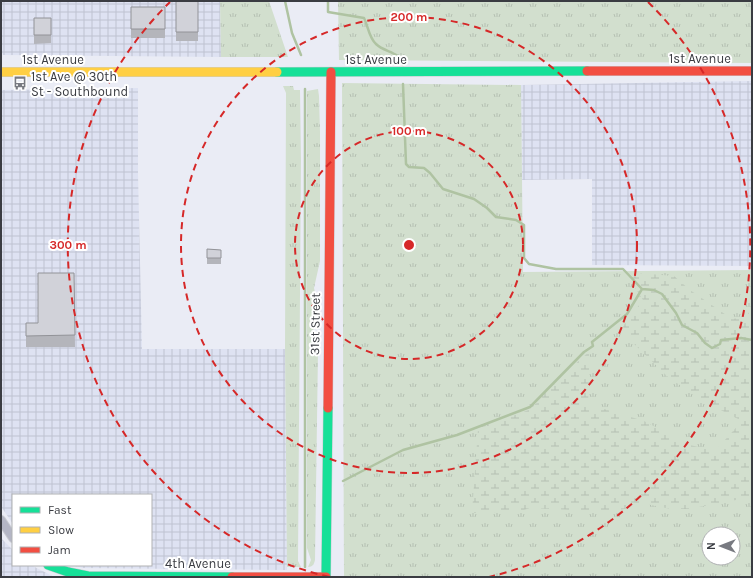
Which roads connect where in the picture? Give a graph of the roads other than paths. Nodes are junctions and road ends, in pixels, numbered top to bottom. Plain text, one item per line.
1 (752, 71) edge
2 (1, 72) edge
3 (331, 72) junction
4 (1, 520) edge
5 (12, 536) edge
6 (51, 566) edge
7 (326, 577) edge

1 - 3 street, 1st Avenue
2 - 3 street, 1st Avenue
3 - 7 street, 31st Street
4 - 5 street
6 - 7 street, 4th Avenue

